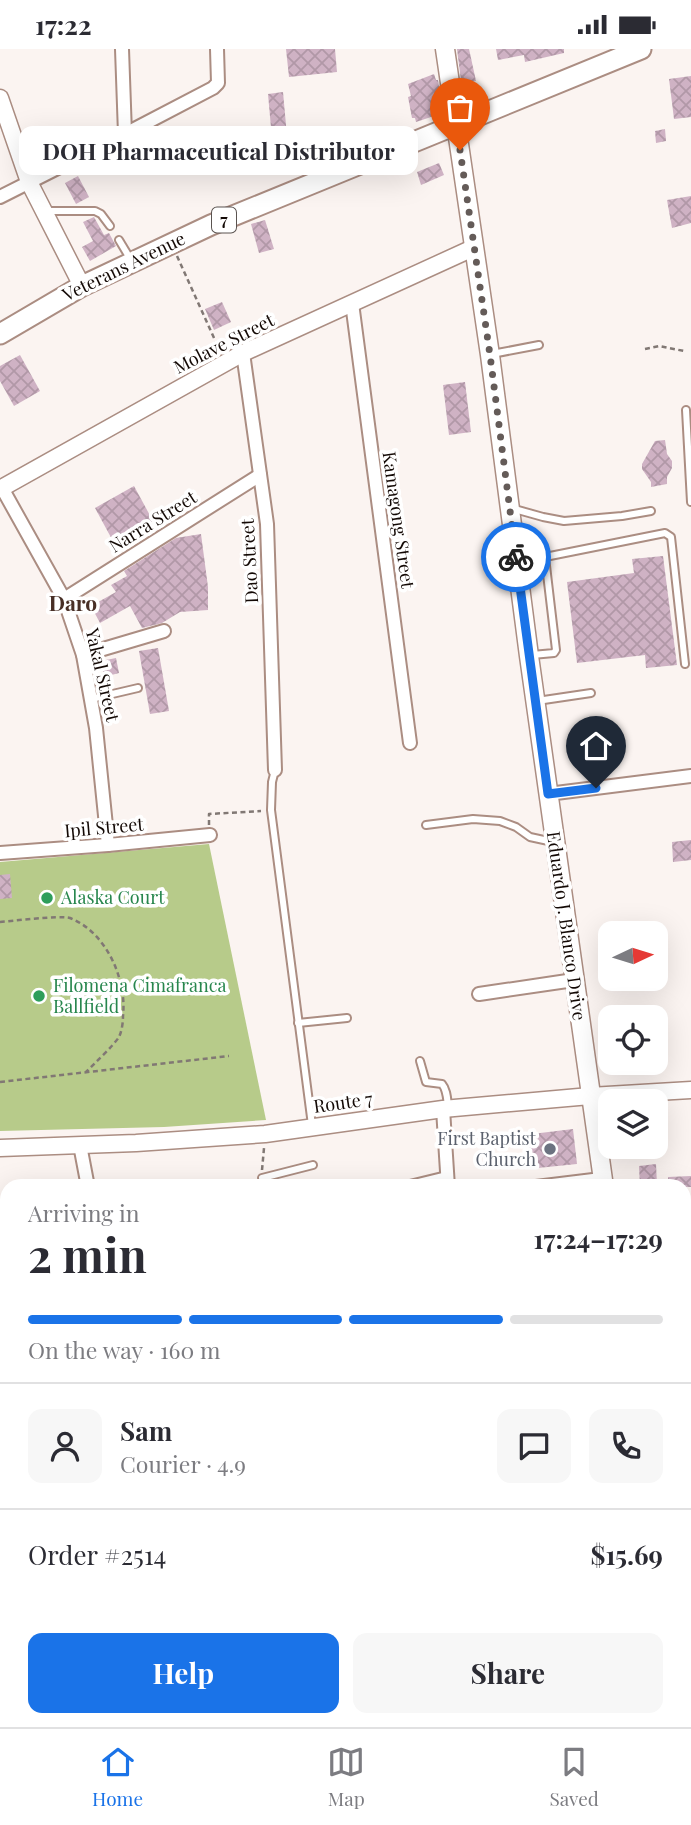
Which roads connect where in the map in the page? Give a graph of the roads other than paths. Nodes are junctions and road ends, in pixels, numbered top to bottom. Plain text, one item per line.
1 (122, 49) edge
2 (217, 49) edge
3 (445, 49) edge
4 (639, 49) edge
5 (0, 98) edge
6 (457, 125) junction
7 (125, 134) junction
8 (29, 182) junction
9 (0, 197) edge
10 (44, 211) junction
11 (110, 226) dead end
12 (119, 240) dead end
13 (473, 248) junction
14 (132, 262) junction
15 (82, 286) junction
16 (352, 303) junction
17 (0, 334) edge
18 (539, 345) dead end
19 (243, 353) junction
20 (490, 355) junction
21 (686, 410) dead end
22 (260, 475) junction
23 (1, 489) edge
24 (691, 502) edge
25 (509, 507) junction
26 (651, 511) dead end
27 (545, 558) junction
28 (516, 561) junction
29 (64, 599) junction
30 (164, 631) dead end
31 (83, 655) junction
32 (528, 656) junction
33 (685, 664) dead end
34 (138, 688) dead end
35 (592, 693) dead end
36 (91, 699) junction
37 (535, 702) junction
38 (410, 743) dead end
39 (275, 769) joint
40 (691, 776) edge
41 (548, 794) junction
42 (426, 825) dead end
43 (210, 835) road end
44 (555, 842) junction
45 (108, 845) junction
46 (0, 853) edge
47 (574, 980) junction
48 (479, 994) dead end
49 (348, 1018) dead end
50 (298, 1023) junction
51 (420, 1061) dead end
52 (691, 1090) edge
53 (590, 1096) junction
54 (446, 1109) junction
55 (312, 1127) junction
56 (80, 1145) junction
57 (0, 1148) edge
58 (313, 1165) dead end
59 (262, 1178) road end
60 (86, 1179) edge
61 (447, 1179) edge
62 (603, 1179) edge

1 - 7 street
2 - 7 street
3 - 6 main road, Eduardo J. Blanco Drive
4 - 6 highway, Veterans Avenue / 7
5 - 8 street
6 - 13 main road, Eduardo J. Blanco Drive
6 - 14 highway, Veterans Avenue / 7
7 - 8 street
8 - 9 street
8 - 10 street
10 - 11 lane
10 - 15 street
12 - 14 lane
13 - 16 street, Molave Street
13 - 20 main road, Eduardo J. Blanco Drive
14 - 15 highway, Veterans Avenue / 7
15 - 17 highway, Veterans Avenue / 7
16 - 19 street, Molave Street
16 - 38 street, Kamagong Street
18 - 20 lane
19 - 22 street, Dao Street
19 - 23 street, Molave Street
20 - 25 main road, Eduardo J. Blanco Drive
21 - 24 lane
22 - 29 street, Narra Street
22 - 39 street, Dao Street
23 - 29 street, Yakal Street
25 - 26 lane
25 - 28 main road, Eduardo J. Blanco Drive
27 - 28 lane
27 - 32 lane
27 - 33 lane
28 - 32 main road, Eduardo J. Blanco Drive
29 - 31 street, Yakal Street
30 - 31 street
31 - 36 street, Yakal Street
32 - 37 main road, Eduardo J. Blanco Drive
34 - 36 lane
35 - 37 lane
36 - 45 street, Yakal Street
37 - 41 main road, Eduardo J. Blanco Drive
39 - 50 lane
40 - 41 street
41 - 44 main road, Eduardo J. Blanco Drive
42 - 44 lane
43 - 45 street, Ipil Street
44 - 47 main road, Eduardo J. Blanco Drive
45 - 46 street, Ipil Street
47 - 48 street
47 - 53 main road, Eduardo J. Blanco Drive
49 - 50 lane
50 - 55 lane
51 - 54 lane
52 - 53 street, Route 7
53 - 54 street, Route 7
53 - 62 main road, Eduardo J. Blanco Drive
54 - 55 street, Route 7
54 - 61 street
55 - 56 street, Route 7
56 - 57 street, Route 7
56 - 60 street
58 - 59 lane

